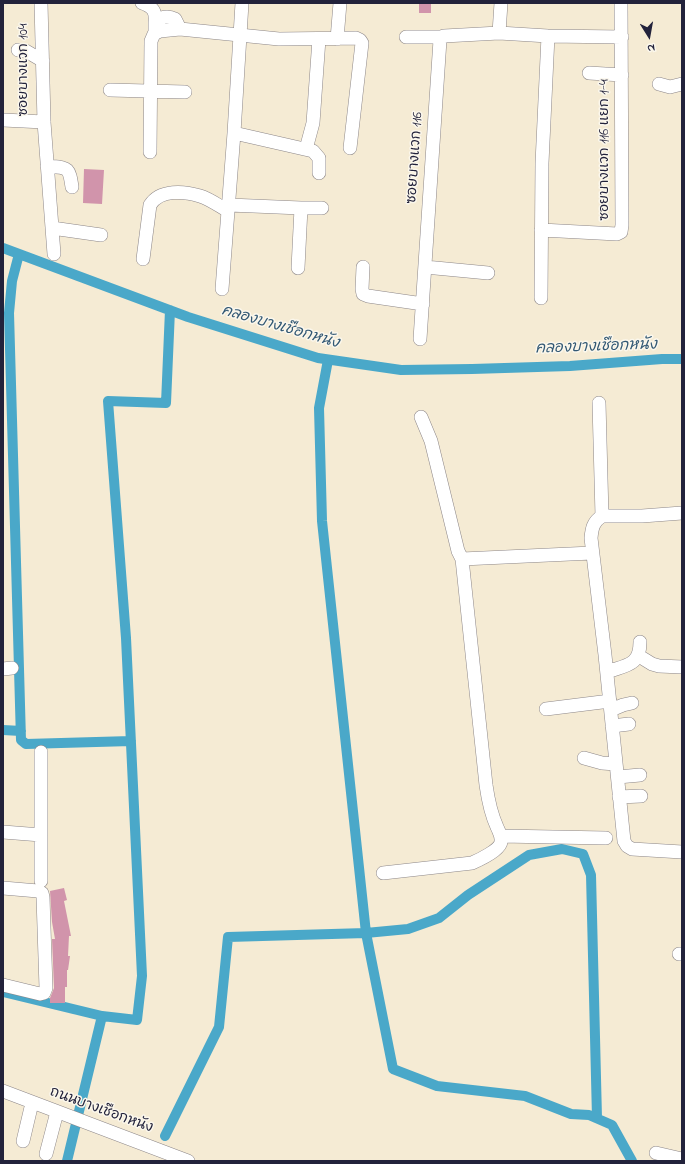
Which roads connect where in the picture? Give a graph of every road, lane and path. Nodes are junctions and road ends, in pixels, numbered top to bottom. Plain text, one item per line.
1 (41, 3) edge
2 (142, 3) edge
3 (242, 3) edge
4 (340, 3) edge
5 (501, 3) edge
6 (621, 3) edge
7 (155, 28) junction
8 (499, 33) junction
9 (240, 35) junction
10 (548, 36) junction
11 (406, 37) dead end
12 (441, 37) junction
13 (622, 37) junction
14 (319, 39) junction
15 (337, 39) junction
16 (18, 50) dead end
17 (42, 61) junction
18 (589, 73) dead end
19 (622, 75) junction
20 (659, 84) dead end
21 (682, 84) edge
22 (110, 90) dead end
23 (150, 90) junction
24 (185, 92) dead end
25 (3, 120) edge
26 (44, 122) junction
27 (234, 133) junction
28 (350, 148) dead end
29 (306, 149) junction
30 (150, 152) dead end
31 (48, 166) junction
32 (319, 173) dead end
33 (72, 187) dead end
34 (229, 208) junction
35 (301, 208) junction
36 (322, 208) dead end
37 (52, 228) junction
38 (541, 230) junction
39 (101, 235) dead end
40 (54, 254) dead end
41 (143, 259) dead end
42 (363, 267) dead end
43 (425, 267) junction
44 (298, 268) dead end
45 (488, 274) dead end
46 (222, 289) dead end
47 (541, 298) dead end
48 (423, 304) junction
49 (420, 339) dead end
50 (599, 403) dead end
51 (421, 417) dead end
52 (682, 513) edge
53 (602, 516) junction
54 (592, 552) junction
55 (462, 559) junction
56 (640, 642) dead end
57 (639, 656) junction
58 (682, 667) edge
59 (607, 672) junction
60 (632, 703) dead end
61 (610, 705) junction
62 (546, 709) dead end
63 (630, 724) dead end
64 (612, 726) junction
65 (41, 752) dead end
66 (584, 758) dead end
67 (617, 770) junction
68 (640, 775) dead end
69 (640, 796) dead end
70 (619, 797) junction
71 (3, 832) edge
72 (41, 835) junction
73 (501, 836) junction
74 (606, 838) dead end
75 (682, 852) edge
76 (383, 873) dead end
77 (41, 881) dead end
78 (3, 888) edge
79 (3, 985) edge
80 (3, 1091) edge
81 (32, 1103) junction
82 (58, 1113) junction
83 (23, 1140) dead end
84 (656, 1153) dead end
85 (46, 1154) dead end
86 (682, 1159) edge
87 (182, 1160) edge

1 - 17 street, ซอยบางแวก 104
2 - 7 street
3 - 9 street
4 - 15 street
5 - 8 street
6 - 13 street, ซอยบางแวก 116 แยก 1-4
7 - 9 street
7 - 23 street
8 - 10 street
8 - 12 street
9 - 14 street
9 - 27 street
10 - 13 street
10 - 38 street
11 - 12 street
12 - 43 street, ซอยบางแวก 116
13 - 19 street, ซอยบางแวก 116 แยก 1-4
14 - 15 street
14 - 29 street
15 - 28 street
16 - 17 street
17 - 26 street, ซอยบางแวก 104
18 - 19 street
19 - 38 street, ซอยบางแวก 116 แยก 1-4
20 - 21 street
22 - 23 street
23 - 24 street
23 - 30 street
25 - 26 street, ซอยบางแวก 104
26 - 31 street
27 - 29 street
27 - 34 street
29 - 32 street
31 - 33 street
31 - 37 street
34 - 35 street
34 - 41 street
34 - 46 street
35 - 36 street
35 - 44 street
37 - 39 street
37 - 40 street
38 - 47 street
42 - 48 street
43 - 45 street
43 - 48 street, ซอยบางแวก 116
48 - 49 street, ซอยบางแวก 116
50 - 53 street
51 - 55 street
52 - 53 street
53 - 54 street
54 - 55 street
54 - 59 street
55 - 73 street
56 - 57 street
57 - 58 street
57 - 59 street
59 - 61 street
60 - 61 street
61 - 62 street
61 - 64 street
63 - 64 street
64 - 67 street
65 - 72 street
66 - 67 street
67 - 68 street
67 - 70 street
69 - 70 street
70 - 75 street
71 - 72 street
72 - 77 street
73 - 74 street
73 - 76 street
78 - 79 street
80 - 81 street, ถนนบางเชือกหนัง
81 - 82 street, ถนนบางเชือกหนัง
81 - 83 street
82 - 85 street
82 - 87 street, ถนนบางเชือกหนัง
84 - 86 street

